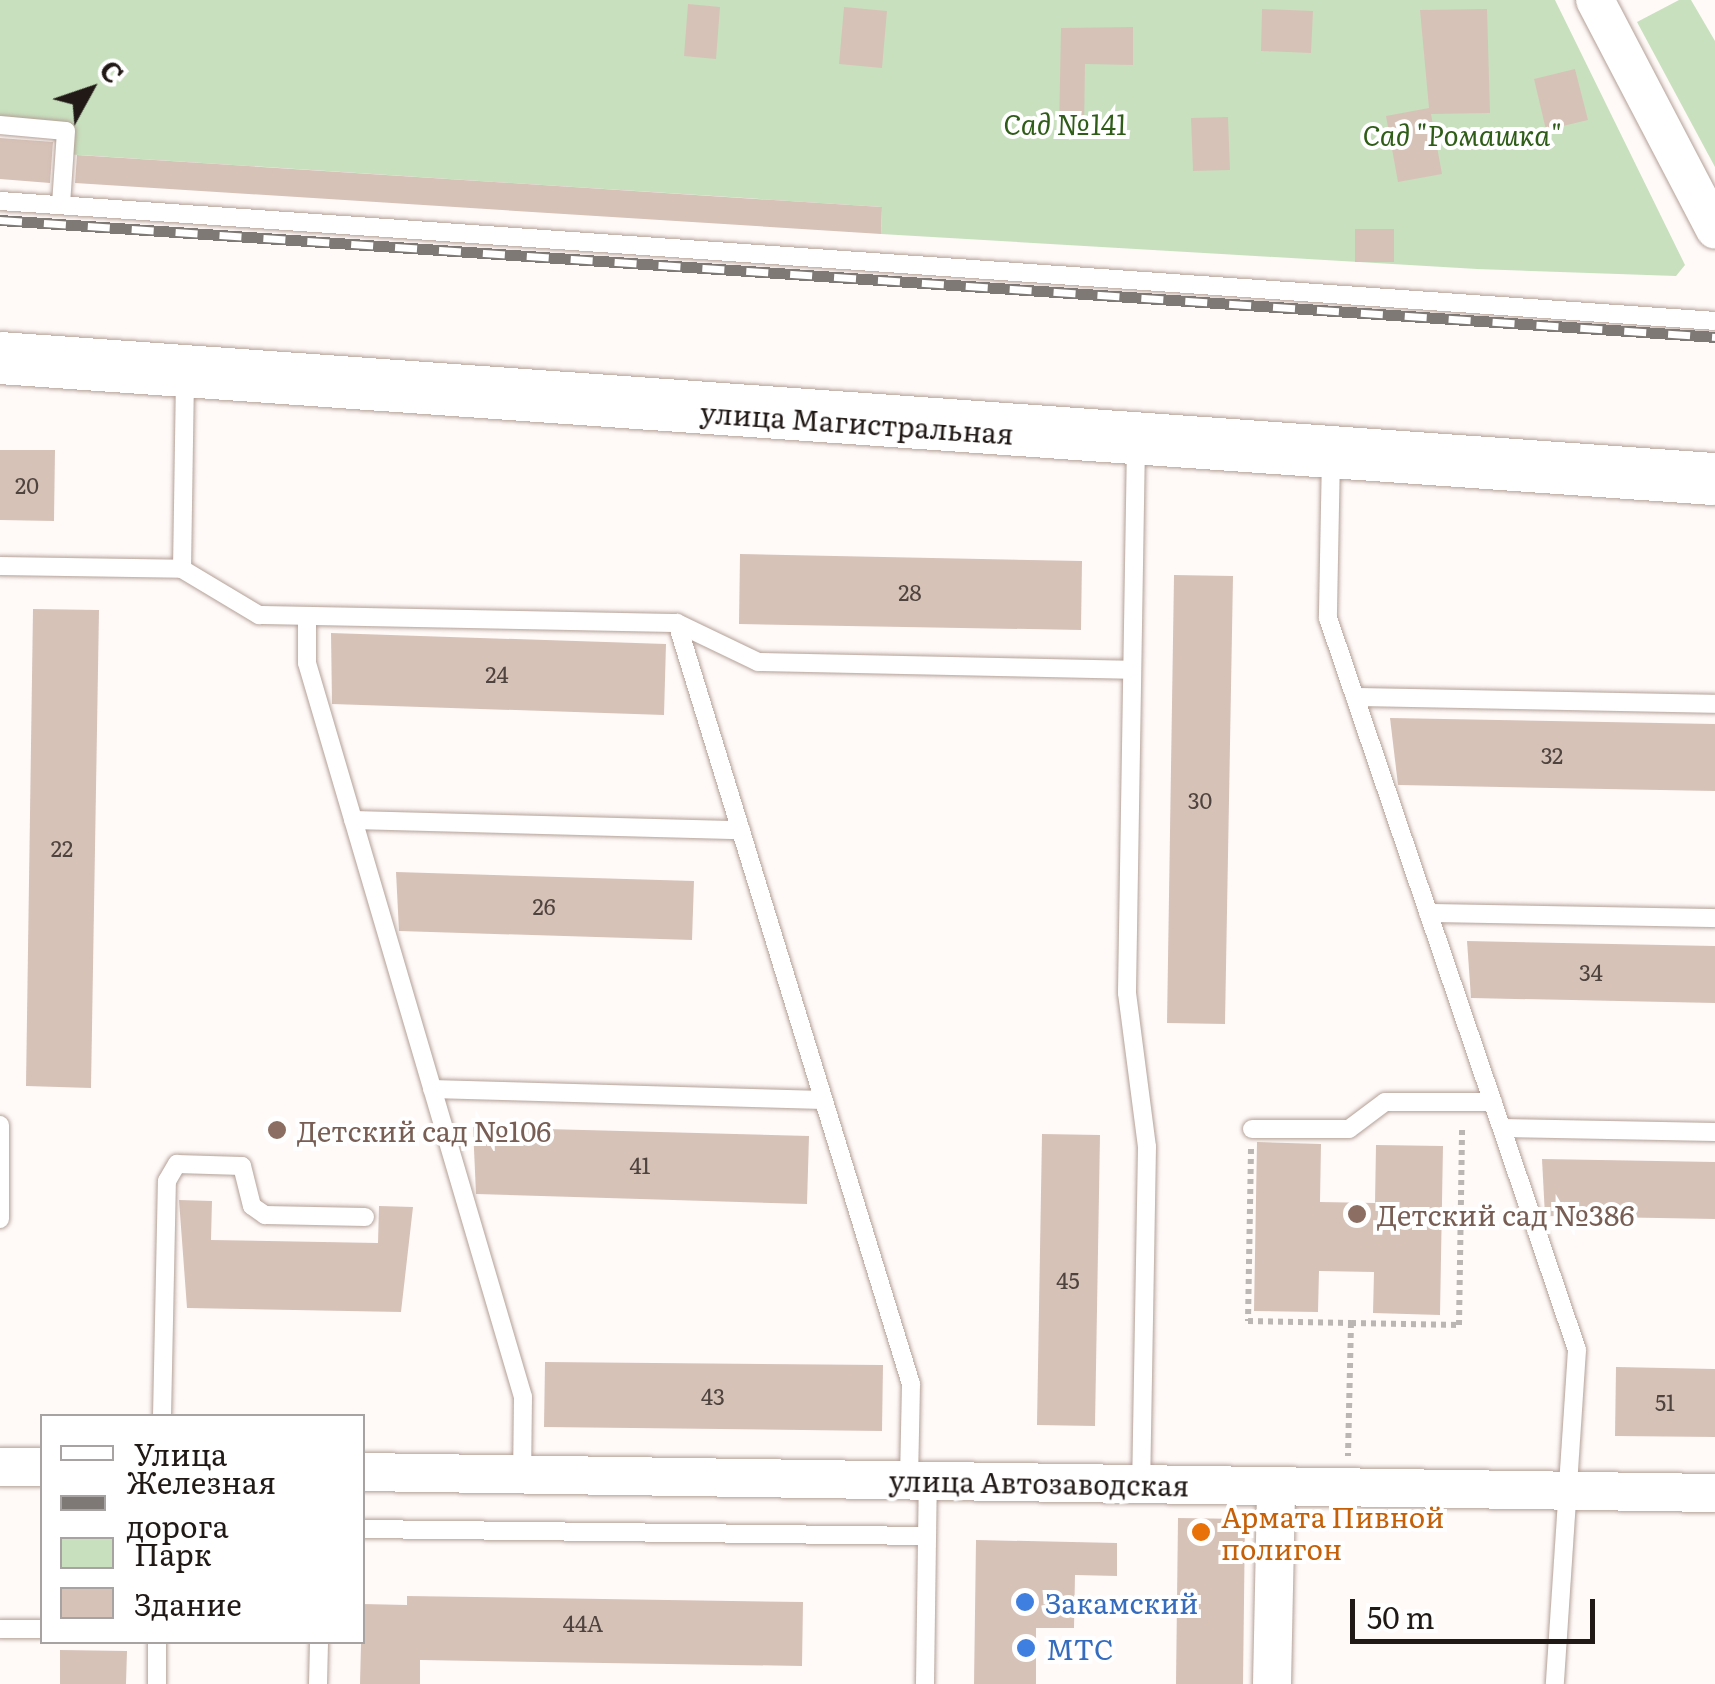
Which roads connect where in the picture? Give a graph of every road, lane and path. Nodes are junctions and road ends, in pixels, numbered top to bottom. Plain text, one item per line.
1 (1595, 0) edge
2 (0, 125) edge
3 (0, 201) edge
4 (62, 206) junction
5 (1715, 230) edge
6 (1715, 321) edge
7 (0, 358) edge
8 (186, 371) junction
9 (1136, 442) junction
10 (1330, 455) junction
11 (1715, 479) edge
12 (0, 566) edge
13 (182, 569) junction
14 (307, 616) junction
15 (677, 623) junction
16 (1132, 670) junction
17 (1355, 697) junction
18 (1715, 704) edge
19 (353, 820) junction
20 (741, 830) junction
21 (1428, 913) junction
22 (1715, 918) edge
23 (432, 1089) junction
24 (824, 1100) junction
25 (1462, 1102) junction
26 (1493, 1102) junction
27 (0, 1125) edge
28 (1252, 1128) joint
29 (1502, 1128) junction
30 (1715, 1132) edge
31 (365, 1217) dead end
32 (0, 1219) edge
33 (1350, 1323) junction
34 (162, 1414) edge
35 (1349, 1425) dead end
36 (0, 1466) edge
37 (40, 1467) edge
38 (365, 1472) edge
39 (522, 1474) junction
40 (918, 1480) junction
41 (1141, 1484) junction
42 (1276, 1486) junction
43 (1571, 1490) junction
44 (1715, 1493) edge
45 (365, 1529) edge
46 (927, 1536) junction
47 (0, 1629) edge
48 (40, 1629) edge
49 (157, 1644) edge
50 (318, 1644) edge
51 (157, 1684) edge
52 (318, 1684) edge
53 (925, 1684) edge
54 (1272, 1684) edge
55 (1555, 1684) edge

1 - 5 street
2 - 4 lane
3 - 4 lane
4 - 6 lane
7 - 8 main road, улица Магистральная
8 - 9 main road, улица Магистральная
8 - 13 lane
9 - 10 main road, улица Магистральная
9 - 16 lane
10 - 11 main road, улица Магистральная
10 - 17 lane
12 - 13 lane
13 - 14 lane
14 - 15 lane
14 - 19 lane
15 - 16 lane
15 - 20 lane
16 - 41 lane
17 - 18 lane
17 - 21 lane
19 - 20 lane
19 - 23 lane
20 - 24 lane
21 - 22 lane
21 - 26 lane
23 - 24 lane
23 - 39 lane
24 - 40 lane
25 - 26 lane
25 - 28 lane
25 - 33 path
26 - 29 lane
27 - 32 lane
28 - 33 path
29 - 30 lane
29 - 43 lane
31 - 34 lane
33 - 35 path
36 - 37 street
38 - 39 street, улица Автозаводская
39 - 40 street, улица Автозаводская
40 - 41 street, улица Автозаводская
40 - 46 lane
41 - 42 street, улица Автозаводская
42 - 43 street, улица Автозаводская
42 - 54 street
43 - 44 street, улица Автозаводская
43 - 55 lane
45 - 46 lane
46 - 53 lane
47 - 48 lane
49 - 51 lane
50 - 52 lane

